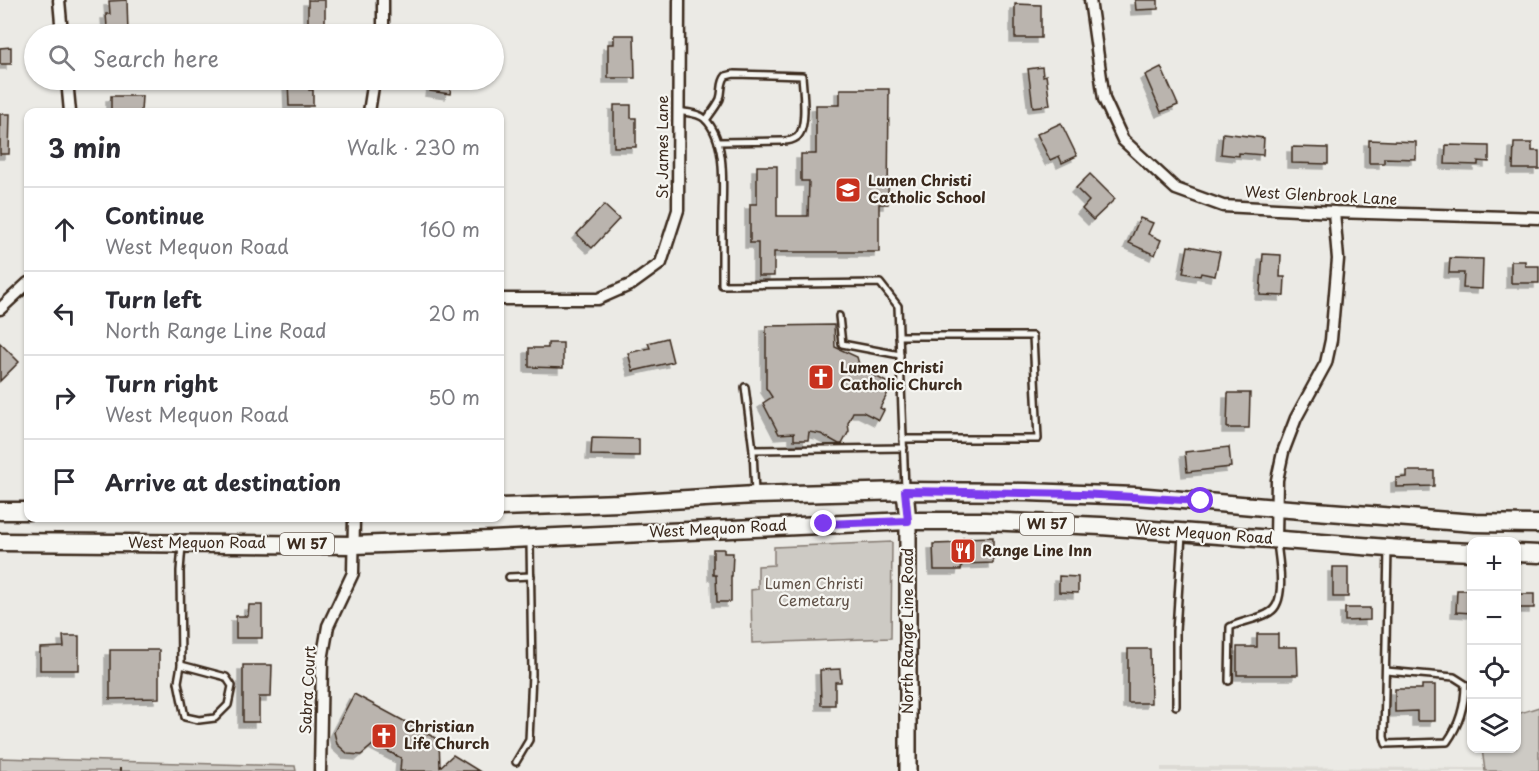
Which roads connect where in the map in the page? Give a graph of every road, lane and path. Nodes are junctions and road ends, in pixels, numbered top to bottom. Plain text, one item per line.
1 (59, 0) edge
2 (382, 0) edge
3 (679, 0) edge
4 (1090, 0) edge
5 (62, 24) edge
6 (383, 24) edge
7 (68, 90) edge
8 (372, 90) edge
9 (70, 108) edge
10 (370, 108) edge
11 (678, 111) junction
12 (706, 120) junction
13 (718, 142) junction
14 (1334, 213) junction
15 (1539, 219) edge
16 (24, 287) edge
17 (504, 299) edge
18 (0, 309) edge
19 (838, 316) dead end
20 (899, 336) junction
21 (900, 355) junction
22 (745, 387) dead end
23 (903, 440) junction
24 (904, 448) junction
25 (753, 450) junction
26 (905, 491) junction
27 (755, 495) junction
28 (504, 507) edge
29 (1276, 508) junction
30 (24, 511) edge
31 (0, 512) edge
32 (908, 521) junction
33 (354, 522) edge
34 (1539, 524) edge
35 (1182, 532) junction
36 (530, 538) junction
37 (1276, 539) junction
38 (0, 542) edge
39 (182, 543) junction
40 (354, 545) junction
41 (1388, 548) junction
42 (1467, 552) edge
43 (1521, 553) edge
44 (1539, 554) edge
45 (531, 576) junction
46 (509, 578) dead end
47 (181, 665) junction
48 (1386, 671) junction
49 (1229, 681) dead end
50 (1176, 706) dead end
51 (516, 762) dead end
52 (320, 771) edge
53 (908, 771) edge

1 - 5 street
2 - 6 street
3 - 11 street, St James Lane
4 - 14 street, West Glenbrook Lane
7 - 9 street
8 - 10 street
11 - 12 lane
11 - 17 street, St James Lane
12 - 13 lane
12 - 13 lane
13 - 20 lane
14 - 15 street, West Glenbrook Lane
14 - 29 street
16 - 18 street
19 - 21 lane
20 - 21 lane
20 - 23 lane
21 - 23 lane
22 - 25 lane
23 - 24 lane
24 - 25 lane
24 - 26 lane
25 - 27 lane
26 - 27 main road, West Mequon Road / WI 57
26 - 29 main road, West Mequon Road / WI 57
26 - 32 street, North Range Line Road
27 - 28 main road, West Mequon Road / WI 57
29 - 34 main road, West Mequon Road / WI 57
29 - 37 street
30 - 31 main road
32 - 35 main road, West Mequon Road / WI 57
32 - 36 main road, West Mequon Road / WI 57
32 - 53 street, North Range Line Road
33 - 40 street, Sabra Court
35 - 37 main road, West Mequon Road / WI 57
35 - 50 lane
36 - 40 main road, West Mequon Road / WI 57
36 - 45 lane
37 - 41 main road, West Mequon Road / WI 57
37 - 49 lane
38 - 39 main road, West Mequon Road / WI 57
39 - 40 main road, West Mequon Road / WI 57
39 - 47 lane
40 - 52 street, Sabra Court
41 - 42 main road, West Mequon Road / WI 57
41 - 48 lane
43 - 44 main road
45 - 46 lane
45 - 51 lane
47 - 47 lane
48 - 48 lane

